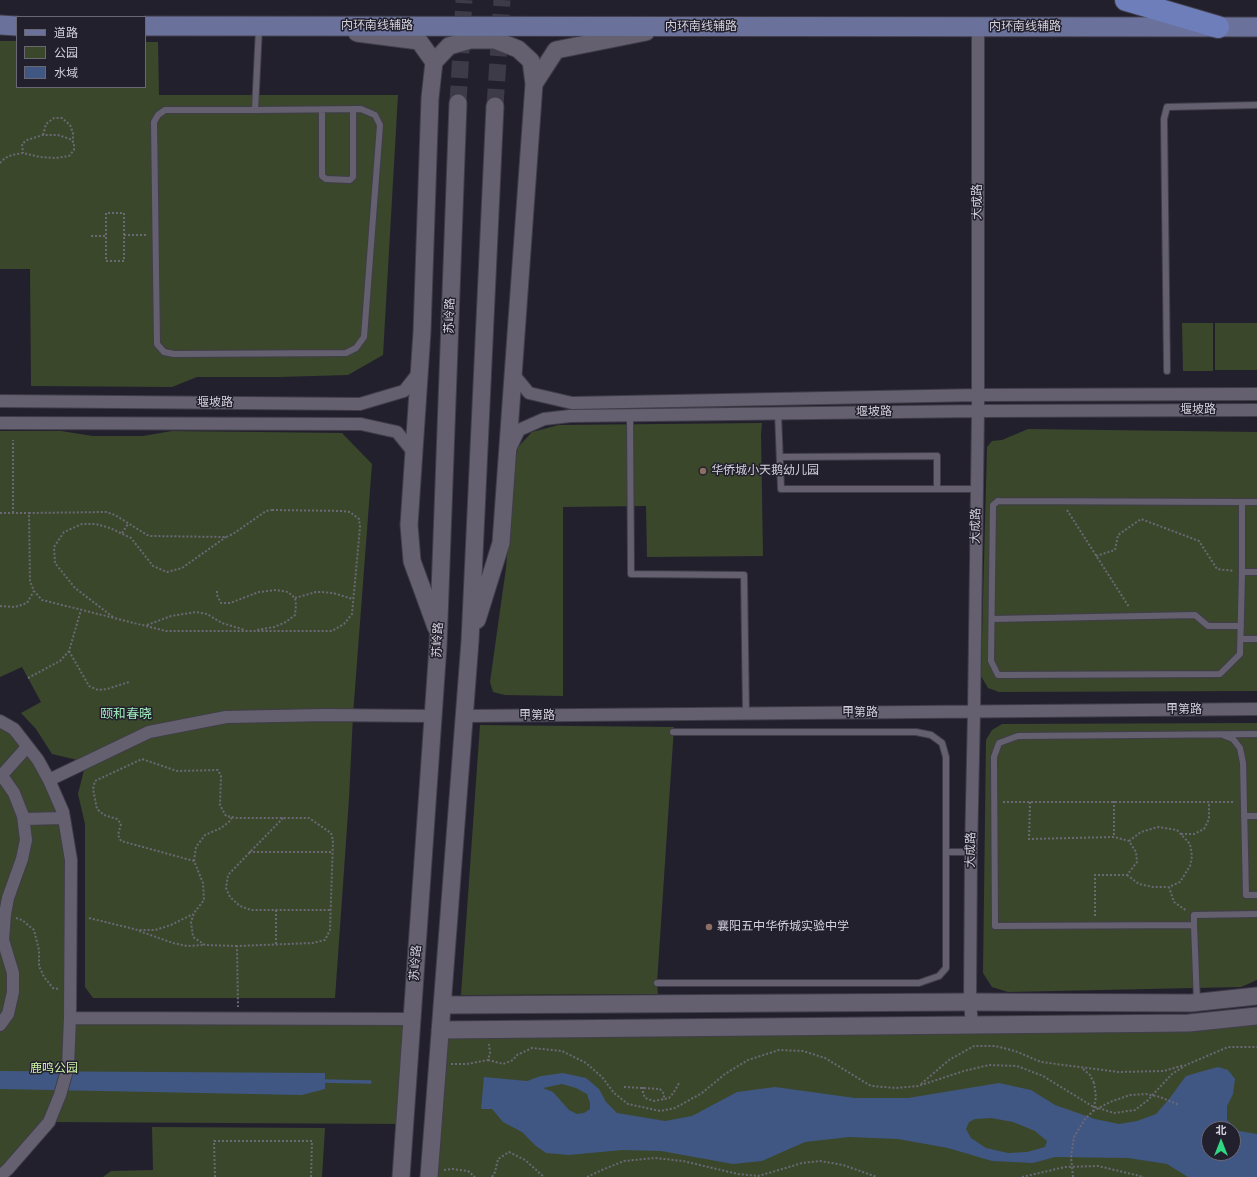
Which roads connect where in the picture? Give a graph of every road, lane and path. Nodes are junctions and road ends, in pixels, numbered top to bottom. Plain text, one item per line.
1 (1126, 0) edge
2 (0, 26) edge
3 (16, 26) edge
4 (146, 26) edge
5 (259, 26) junction
6 (314, 26) junction
7 (671, 27) junction
8 (978, 27) junction
9 (1218, 27) junction
10 (1257, 27) edge
11 (434, 62) junction
12 (534, 84) junction
13 (458, 102) tunnel mouth
14 (1257, 105) edge
15 (495, 106) tunnel mouth
16 (353, 109) junction
17 (255, 110) junction
18 (322, 110) junction
19 (43, 135) junction
20 (73, 142) junction
21 (23, 153) junction
22 (0, 163) edge
23 (124, 235) junction
24 (155, 235) junction
25 (91, 236) dead end
26 (106, 236) junction
27 (1167, 371) dead end
28 (420, 372) junction
29 (514, 375) junction
30 (1257, 394) edge
31 (978, 395) junction
32 (0, 401) edge
33 (978, 410) junction
34 (1257, 410) edge
35 (778, 413) junction
36 (630, 415) junction
37 (0, 423) edge
38 (13, 440) dead end
39 (414, 453) junction
40 (508, 453) junction
41 (780, 457) junction
42 (937, 489) junction
43 (977, 489) junction
44 (1061, 501) junction
45 (1242, 502) junction
46 (1257, 502) edge
47 (0, 513) edge
48 (13, 513) junction
49 (29, 513) junction
50 (128, 524) junction
51 (122, 534) junction
52 (226, 538) junction
53 (1096, 556) junction
54 (1242, 572) junction
55 (1257, 572) edge
56 (217, 591) dead end
57 (34, 592) junction
58 (295, 598) junction
59 (354, 599) junction
60 (0, 606) edge
61 (81, 609) junction
62 (1135, 616) junction
63 (114, 618) junction
64 (992, 619) junction
65 (146, 626) junction
66 (1241, 626) junction
67 (248, 631) junction
68 (1241, 639) junction
69 (1257, 640) edge
70 (470, 641) junction
71 (438, 646) junction
72 (69, 651) junction
73 (28, 678) dead end
74 (129, 682) dead end
75 (1257, 709) edge
76 (974, 712) junction
77 (746, 714) junction
78 (433, 716) junction
79 (464, 716) junction
80 (0, 721) edge
81 (673, 732) dead end
82 (1220, 734) junction
83 (1257, 734) edge
84 (28, 747) junction
85 (0, 775) edge
86 (49, 780) junction
87 (1114, 801) junction
88 (994, 802) junction
89 (1030, 802) junction
90 (1209, 802) junction
91 (1244, 802) junction
92 (1244, 816) junction
93 (1257, 816) edge
94 (232, 817) junction
95 (64, 818) junction
96 (282, 818) junction
97 (24, 819) junction
98 (1181, 834) junction
99 (1114, 837) junction
100 (1129, 841) junction
101 (249, 852) junction
102 (333, 852) junction
103 (946, 852) junction
104 (971, 852) junction
105 (194, 861) junction
106 (1127, 874) junction
107 (1169, 887) junction
108 (1257, 895) edge
109 (276, 910) junction
110 (331, 910) junction
111 (194, 913) junction
112 (5, 914) junction
113 (1257, 914) edge
114 (1194, 915) junction
115 (89, 918) dead end
116 (1095, 925) junction
117 (1194, 925) junction
118 (138, 930) junction
119 (276, 944) junction
120 (205, 945) junction
121 (237, 946) junction
122 (657, 983) dead end
123 (70, 992) junction
124 (1257, 996) edge
125 (970, 1002) junction
126 (1197, 1002) junction
127 (442, 1005) junction
128 (1257, 1016) edge
129 (70, 1018) junction
130 (238, 1019) junction
131 (412, 1019) junction
132 (0, 1025) edge
133 (972, 1025) junction
134 (440, 1030) junction
135 (477, 1030) junction
136 (1257, 1047) edge
137 (488, 1060) junction
138 (438, 1063) junction
139 (1186, 1065) junction
140 (1082, 1068) junction
141 (679, 1083) dead end
142 (918, 1086) junction
143 (624, 1087) dead end
144 (642, 1087) junction
145 (664, 1100) junction
146 (1178, 1105) dead end
147 (1093, 1111) junction
148 (1038, 1173) junction
149 (429, 1175) edge
150 (0, 1176) edge
151 (758, 1176) junction
152 (215, 1177) edge
153 (311, 1177) edge
154 (401, 1177) edge
155 (475, 1177) edge
156 (492, 1177) edge
157 (544, 1177) edge
158 (587, 1177) edge
159 (752, 1177) edge
160 (876, 1177) edge
161 (1022, 1177) edge
162 (1036, 1177) edge
163 (1073, 1177) edge
164 (1144, 1177) edge

1 - 9 highway
2 - 3 main road
4 - 5 main road, 内环南线辅路
5 - 6 main road, 内环南线辅路
5 - 17 lane
6 - 7 main road, 内环南线辅路
6 - 11 main road
7 - 8 main road, 内环南线辅路
7 - 12 main road
8 - 9 main road, 内环南线辅路
8 - 31 street, 大成路
9 - 10 main road, 内环南线辅路
11 - 12 main road
11 - 28 main road
12 - 29 main road
13 - 71 main road, 苏岭路
14 - 27 lane
15 - 70 main road
16 - 18 lane
16 - 18 lane
16 - 24 lane
17 - 18 lane
17 - 24 lane
19 - 20 path
19 - 20 path
19 - 21 path
20 - 21 path
21 - 22 path
23 - 24 path
23 - 26 path
23 - 26 path
25 - 26 path
28 - 32 street, 堰坡路
28 - 39 main road
29 - 31 street, 堰坡路
29 - 40 main road
30 - 31 street, 堰坡路
31 - 33 street, 大成路
33 - 34 street, 堰坡路
33 - 35 street, 堰坡路
33 - 43 street, 大成路
35 - 36 street, 堰坡路
35 - 41 lane
36 - 40 street, 堰坡路
36 - 77 lane
37 - 39 street, 堰坡路
38 - 48 path
39 - 71 main road
40 - 70 main road
41 - 42 lane
41 - 42 lane
42 - 43 lane
43 - 76 street, 大成路
44 - 45 lane
44 - 53 path
44 - 64 lane
45 - 46 lane
45 - 54 lane
47 - 48 path
48 - 49 path
49 - 50 path
49 - 57 path
50 - 51 path
50 - 52 path
51 - 52 path
51 - 63 path
52 - 59 path
53 - 54 path
53 - 62 path
54 - 55 lane
54 - 66 lane
56 - 58 path
57 - 60 path
57 - 61 path
58 - 59 path
58 - 67 path
59 - 67 path
61 - 63 path
61 - 72 path
62 - 64 lane
62 - 66 lane
63 - 65 path
64 - 68 lane
65 - 67 path
65 - 67 path
66 - 68 lane
68 - 69 lane
70 - 79 main road
71 - 78 main road, 苏岭路
72 - 73 path
72 - 74 path
75 - 76 street, 甲第路
76 - 77 street, 甲第路
76 - 104 street, 大成路
77 - 79 street, 甲第路
78 - 86 street
78 - 131 main road, 苏岭路
79 - 127 main road
80 - 84 street
81 - 103 lane
82 - 83 lane
82 - 88 lane
82 - 91 lane
84 - 85 street
84 - 86 street
85 - 97 street
86 - 95 street
87 - 89 path
87 - 90 path
87 - 99 path
88 - 89 path
88 - 116 lane
89 - 99 path
90 - 91 path
90 - 98 path
91 - 92 lane
92 - 93 lane
92 - 108 lane
94 - 96 path
94 - 105 path
94 - 105 path
95 - 97 street
95 - 123 street
96 - 101 path
96 - 102 path
97 - 112 street
98 - 100 path
98 - 107 path
99 - 100 path
100 - 106 path
101 - 102 path
101 - 109 path
102 - 110 path
103 - 104 lane
103 - 122 lane
104 - 125 street, 大成路
105 - 111 path
106 - 107 path
106 - 116 path
107 - 114 path
109 - 110 path
109 - 119 path
110 - 119 path
111 - 118 path
111 - 120 path
112 - 123 path
112 - 132 street
113 - 114 lane
114 - 117 lane
115 - 118 path
116 - 117 lane
117 - 126 lane
118 - 120 path
119 - 121 path
120 - 121 path
121 - 130 path
123 - 129 street
124 - 126 main road
125 - 126 main road
125 - 127 main road
125 - 133 street, 大成路
127 - 134 main road
128 - 133 main road
129 - 130 street
129 - 150 street
130 - 131 street
131 - 154 main road, 苏岭路
133 - 135 main road
134 - 135 main road
134 - 138 main road
135 - 137 path
136 - 139 path
137 - 138 path
137 - 142 path
138 - 149 main road
139 - 140 path
139 - 142 path
140 - 142 path
140 - 147 path, bridge
141 - 145 path
143 - 144 path
144 - 145 path
144 - 145 path
146 - 147 path, bridge
147 - 163 path, bridge
148 - 161 path
148 - 162 path
148 - 164 path
149 - 155 path
151 - 158 path
151 - 159 path
151 - 160 path
152 - 153 path
156 - 157 path

